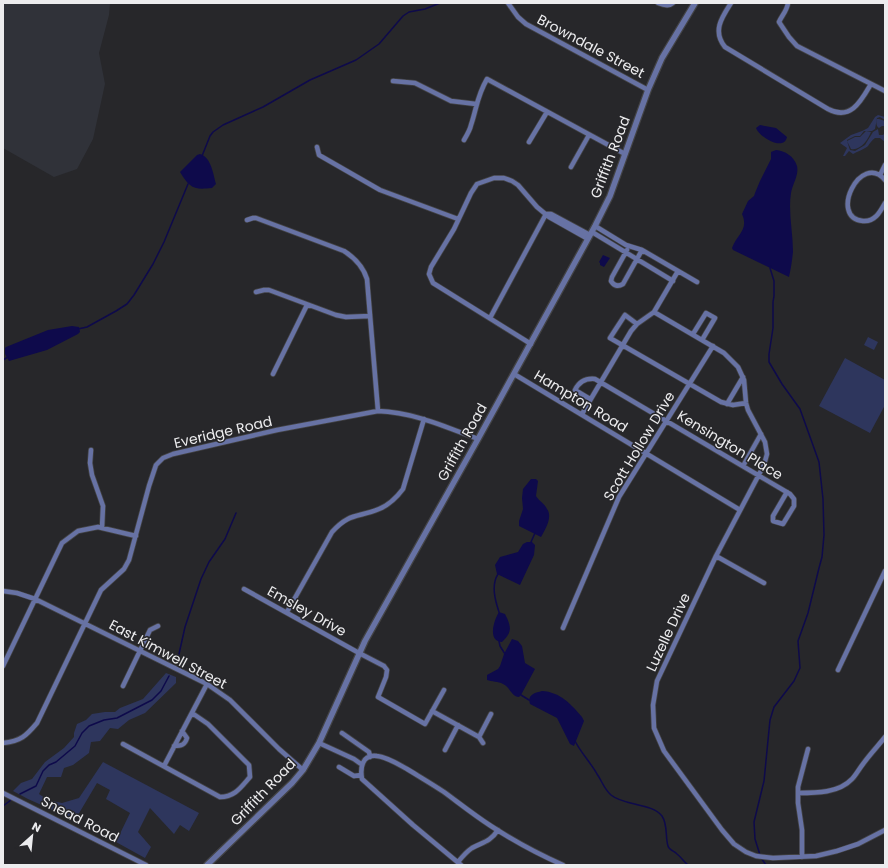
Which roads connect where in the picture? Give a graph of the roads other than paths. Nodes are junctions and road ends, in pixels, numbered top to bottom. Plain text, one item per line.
1 (508, 3) edge
2 (658, 3) edge
3 (673, 3) edge
4 (696, 3) edge
5 (730, 3) edge
6 (788, 3) edge
7 (393, 80) dead end
8 (871, 84) junction
9 (648, 90) junction
10 (885, 91) edge
11 (476, 104) junction
12 (547, 112) junction
13 (589, 135) junction
14 (464, 140) dead end
15 (529, 142) dead end
16 (317, 147) dead end
17 (625, 154) junction
18 (885, 165) edge
19 (571, 167) dead end
20 (880, 175) junction
21 (885, 180) edge
22 (885, 203) edge
23 (546, 214) junction
24 (458, 219) junction
25 (247, 220) dead end
26 (595, 226) junction
27 (590, 235) junction
28 (630, 246) junction
29 (642, 250) junction
30 (626, 252) junction
31 (637, 260) junction
32 (678, 271) junction
33 (672, 281) junction
34 (697, 282) dead end
35 (256, 292) dead end
36 (307, 305) junction
37 (654, 312) junction
38 (370, 316) junction
39 (490, 318) junction
40 (637, 324) junction
41 (693, 334) junction
42 (702, 340) junction
43 (531, 344) junction
44 (622, 345) junction
45 (713, 346) junction
46 (273, 374) dead end
47 (514, 374) junction
48 (743, 377) junction
49 (600, 382) junction
50 (689, 384) junction
51 (590, 399) junction
52 (746, 403) junction
53 (727, 404) junction
54 (378, 411) junction
55 (582, 414) junction
56 (424, 420) junction
57 (666, 421) junction
58 (761, 434) junction
59 (478, 439) junction
60 (91, 450) dead end
61 (646, 453) junction
62 (743, 466) junction
63 (758, 476) junction
64 (787, 492) junction
65 (740, 510) junction
66 (102, 528) junction
67 (136, 536) junction
68 (716, 556) junction
69 (885, 571) edge
70 (764, 583) dead end
71 (244, 589) dead end
72 (3, 591) edge
73 (35, 599) junction
74 (287, 612) junction
75 (86, 623) junction
76 (158, 626) dead end
77 (563, 628) dead end
78 (140, 650) junction
79 (359, 653) junction
80 (3, 666) edge
81 (838, 670) dead end
82 (207, 684) junction
83 (123, 686) dead end
84 (444, 690) dead end
85 (432, 711) junction
86 (192, 713) junction
87 (491, 714) dead end
88 (458, 725) junction
89 (182, 731) junction
90 (342, 733) dead end
91 (479, 737) junction
92 (885, 737) edge
93 (3, 743) edge
94 (483, 743) dead end
95 (124, 744) dead end
96 (319, 744) junction
97 (174, 746) junction
98 (808, 749) dead end
99 (445, 750) dead end
100 (370, 757) junction
101 (361, 764) junction
102 (164, 766) junction
103 (339, 767) dead end
104 (303, 770) junction
105 (361, 775) junction
106 (3, 793) edge
107 (798, 793) junction
108 (498, 830) junction
109 (885, 830) edge
110 (802, 857) junction
111 (460, 864) edge
112 (146, 865) edge
113 (207, 865) edge
114 (563, 865) edge

1 - 9 street, Browndale Street
2 - 3 street
4 - 9 street, Griffith Road
5 - 8 street
6 - 8 street
7 - 11 street
8 - 10 street
9 - 17 street, Griffith Road
11 - 12 street
11 - 14 street
12 - 13 street
12 - 15 street
13 - 17 street
13 - 19 street
16 - 24 street
17 - 26 street, Griffith Road
18 - 20 street
20 - 21 street
20 - 22 street
23 - 24 street
23 - 27 street
23 - 39 street
24 - 39 street
25 - 38 street
26 - 27 street, Griffith Road
26 - 28 street
27 - 30 street
27 - 43 street, Griffith Road
28 - 29 street
28 - 30 street
29 - 31 street
29 - 32 street
30 - 31 street
30 - 31 street
31 - 33 street
32 - 33 street
32 - 34 street
33 - 37 street
35 - 36 street
36 - 38 street
36 - 46 street
37 - 40 street
37 - 41 street, Luzelle Drive
38 - 54 street
39 - 43 street
40 - 44 street
40 - 44 street
41 - 42 street, Luzelle Drive
41 - 42 street
42 - 45 street, Luzelle Drive
43 - 47 street, Griffith Road
44 - 49 street
44 - 50 street
45 - 48 street, Luzelle Drive
45 - 50 street, Scott Hollow Drive
47 - 55 street, Hampton Road
47 - 59 street, Griffith Road
48 - 52 street, Luzelle Drive
48 - 53 street
49 - 51 street
49 - 51 street, Kensington Place
49 - 57 street, Kensington Place
50 - 53 street
50 - 57 street, Scott Hollow Drive
51 - 55 street
52 - 53 street
52 - 58 street, Luzelle Drive
54 - 56 street, Everidge Road
54 - 67 street, Everidge Road
55 - 61 street, Hampton Road
56 - 59 street, Everidge Road
56 - 74 street
57 - 61 street, Scott Hollow Drive
57 - 62 street, Kensington Place
58 - 62 street
58 - 63 street, Luzelle Drive
59 - 79 street, Griffith Road
60 - 66 street
61 - 65 street, Hampton Road
61 - 77 street, Scott Hollow Drive
62 - 63 street, Kensington Place
63 - 64 street, Kensington Place
63 - 65 street, Luzelle Drive
64 - 64 street, Kensington Place
65 - 68 street, Luzelle Drive
66 - 67 street
66 - 73 street
67 - 75 street, Everidge Road
68 - 70 street
68 - 110 street, Luzelle Drive
69 - 81 street
71 - 74 street, Emsley Drive
72 - 73 street, East Kimwell Street
73 - 75 street, East Kimwell Street
73 - 80 street
74 - 79 street, Emsley Drive
75 - 78 street, East Kimwell Street
75 - 93 street, Everidge Road
76 - 78 street
78 - 82 street, East Kimwell Street
78 - 83 street
79 - 85 street, Emsley Drive
79 - 96 street, Griffith Road
82 - 86 street
82 - 104 street, East Kimwell Street
84 - 85 street
85 - 88 street
86 - 89 street
86 - 102 street
87 - 91 street
88 - 91 street
88 - 99 street
89 - 97 street
89 - 97 street
90 - 100 street
91 - 94 street
92 - 107 street
95 - 102 street
96 - 101 street
96 - 104 street, Griffith Road
97 - 102 street
98 - 107 street
100 - 101 street
100 - 108 street
101 - 105 street
103 - 105 street
104 - 113 street, Griffith Road
105 - 111 street
106 - 112 street, Snead Road
107 - 110 street
108 - 111 street
108 - 114 street
109 - 110 street, Luzelle Drive

